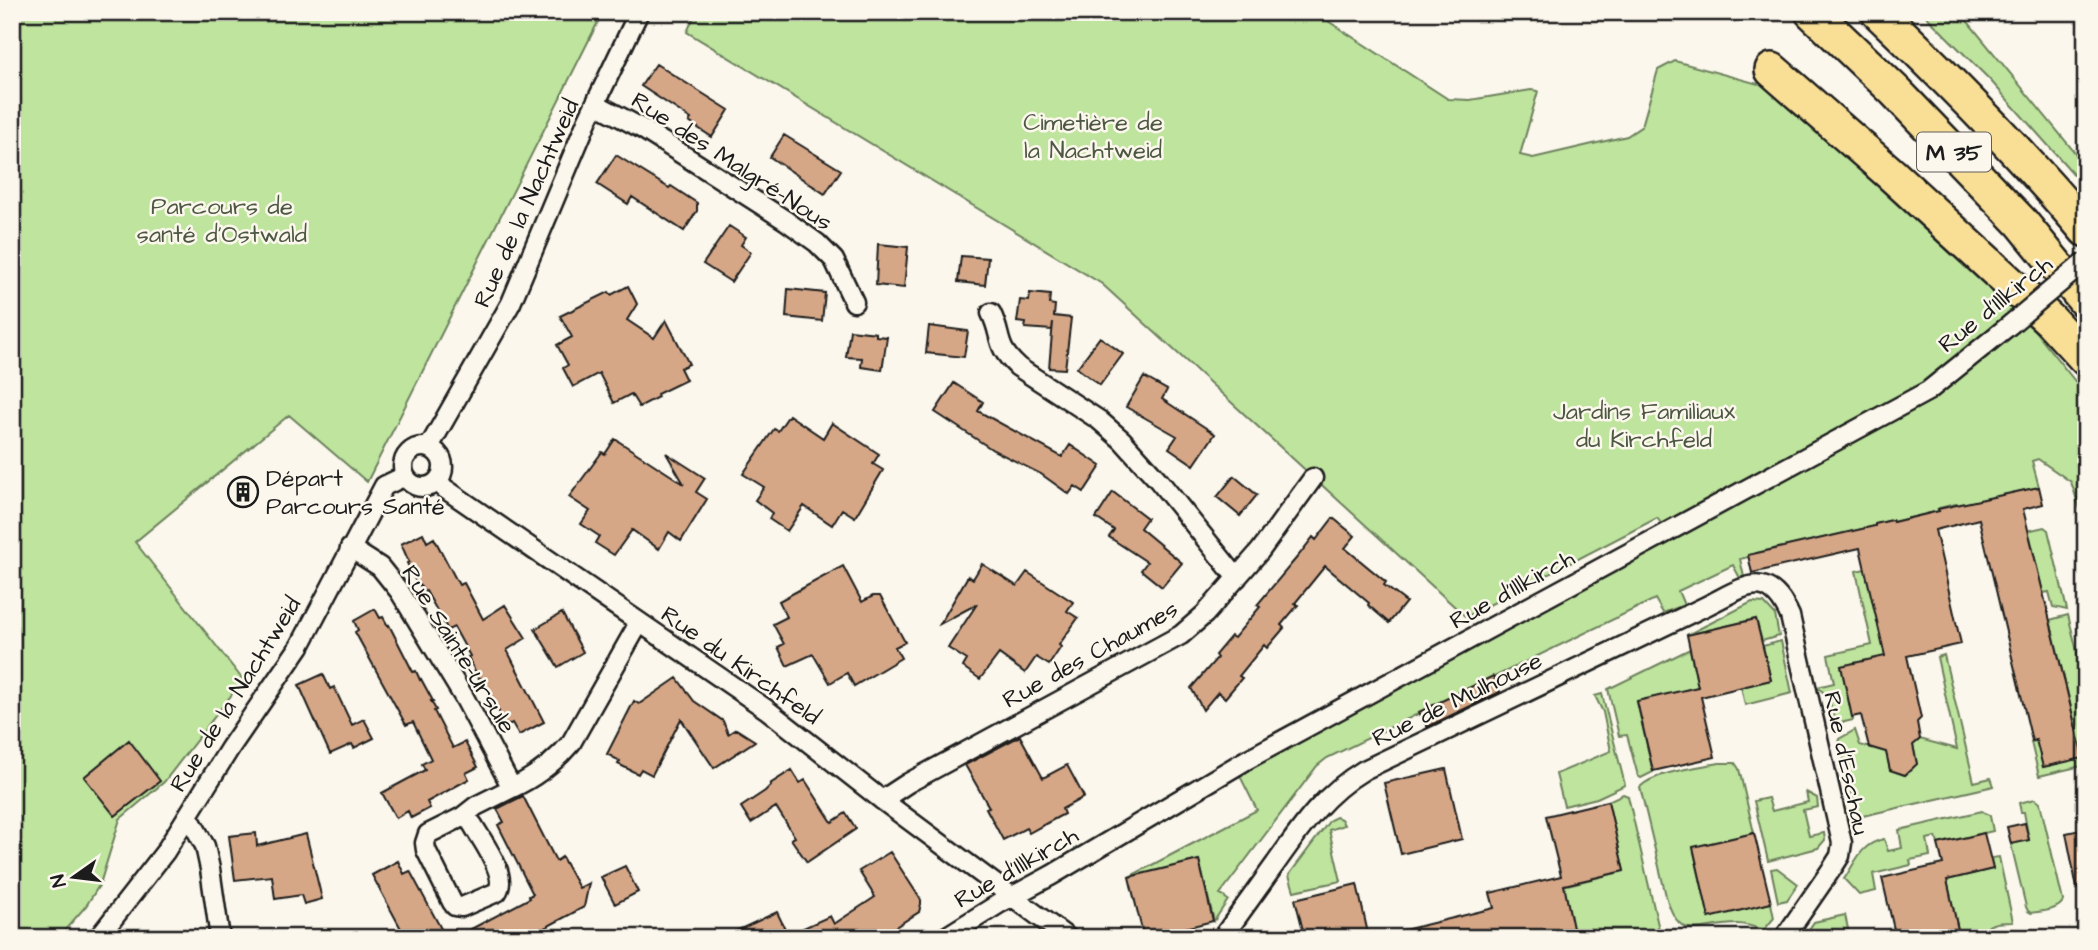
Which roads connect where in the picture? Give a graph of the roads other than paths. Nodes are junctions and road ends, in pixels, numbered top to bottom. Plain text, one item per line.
1 (639, 12) edge
2 (1812, 12) edge
3 (1878, 12) edge
4 (1772, 70) dead end
5 (596, 104) junction
6 (2086, 230) edge
7 (2086, 261) edge
8 (854, 302) dead end
9 (2086, 302) edge
10 (991, 313) dead end
11 (2086, 359) edge
12 (429, 447) junction
13 (405, 476) junction
14 (1313, 478) dead end
15 (438, 480) junction
16 (350, 548) junction
17 (1237, 578) junction
18 (1772, 590) joint
19 (639, 623) junction
20 (512, 788) junction
21 (882, 800) junction
22 (188, 815) junction
23 (462, 817) junction
24 (1012, 897) junction
25 (98, 938) edge
26 (220, 938) edge
27 (944, 938) edge
28 (1068, 938) edge
29 (1222, 938) edge
30 (1784, 938) edge

1 - 5 street, Rue de la Nachtweid
2 - 9 highway, M 35
3 - 6 highway, M 35
4 - 11 highway
5 - 8 street, Rue des Malgré-Nous
5 - 12 street, Rue de la Nachtweid
7 - 24 street, Rue d'Illkirch, bridge
10 - 17 street
12 - 13 street
12 - 15 street
13 - 15 street
13 - 16 street, Rue de la Nachtweid
14 - 17 street, Rue des Chaumes
15 - 19 street, Rue du Kirchfeld
16 - 20 street, Rue Sainte-Ursule
16 - 22 street, Rue de la Nachtweid
17 - 21 street, Rue des Chaumes
18 - 29 street, Rue de Mulhouse
18 - 30 street, Rue d'Eschau
19 - 20 street
19 - 21 street, Rue du Kirchfeld
20 - 23 street
21 - 24 street, Rue du Kirchfeld
22 - 25 street, Rue de la Nachtweid
22 - 26 street
23 - 23 street
24 - 27 street, Rue d'Illkirch
24 - 28 street

